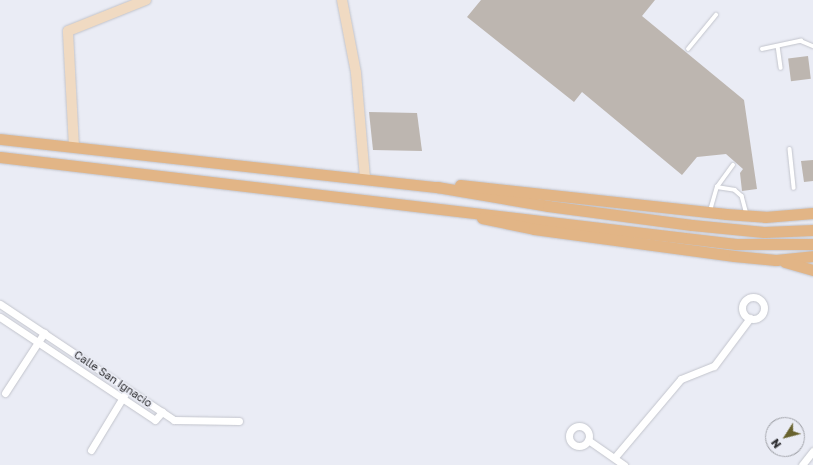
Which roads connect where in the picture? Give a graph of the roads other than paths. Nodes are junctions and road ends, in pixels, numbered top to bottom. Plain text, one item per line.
1 (146, 0) edge
2 (342, 0) edge
3 (716, 15) dead end
4 (778, 46) junction
5 (813, 46) edge
6 (688, 49) dead end
7 (762, 49) dead end
8 (781, 68) dead end
9 (0, 139) edge
10 (74, 147) junction
11 (790, 149) dead end
12 (0, 157) edge
13 (733, 165) dead end
14 (365, 179) junction
15 (437, 187) junction
16 (717, 187) junction
17 (794, 188) dead end
18 (461, 210) junction
19 (710, 212) junction
20 (813, 213) edge
21 (747, 216) junction
22 (813, 230) edge
23 (813, 244) edge
24 (813, 256) edge
25 (776, 260) junction
26 (813, 270) edge
27 (0, 304) edge
28 (0, 318) edge
29 (750, 318) dead end
30 (44, 333) junction
31 (38, 343) junction
32 (128, 389) junction
33 (5, 393) dead end
34 (122, 398) junction
35 (162, 412) junction
36 (238, 421) dead end
37 (588, 440) dead end
38 (90, 450) dead end
39 (813, 450) edge
40 (615, 457) junction
41 (624, 465) edge
42 (802, 465) edge

1 - 10 street
2 - 14 street
3 - 6 lane
4 - 5 lane
4 - 7 lane
4 - 8 lane
9 - 10 main road
10 - 14 main road
11 - 17 lane
12 - 18 main road
13 - 16 lane
14 - 15 main road
15 - 19 main road
15 - 22 main road
16 - 19 lane
16 - 21 lane
18 - 23 main road
18 - 25 main road
19 - 21 main road
20 - 21 main road
24 - 25 main road
25 - 26 main road
27 - 30 street, Calle San Ignacio
28 - 31 street, Calle San Ignacio
29 - 40 street
30 - 31 street
30 - 32 street, Calle San Ignacio
31 - 33 street
31 - 34 street, Calle San Ignacio
32 - 34 street
32 - 35 street, Calle San Ignacio
34 - 35 street, Calle San Ignacio
34 - 38 street
35 - 36 street
37 - 40 street
39 - 42 street
40 - 41 street

